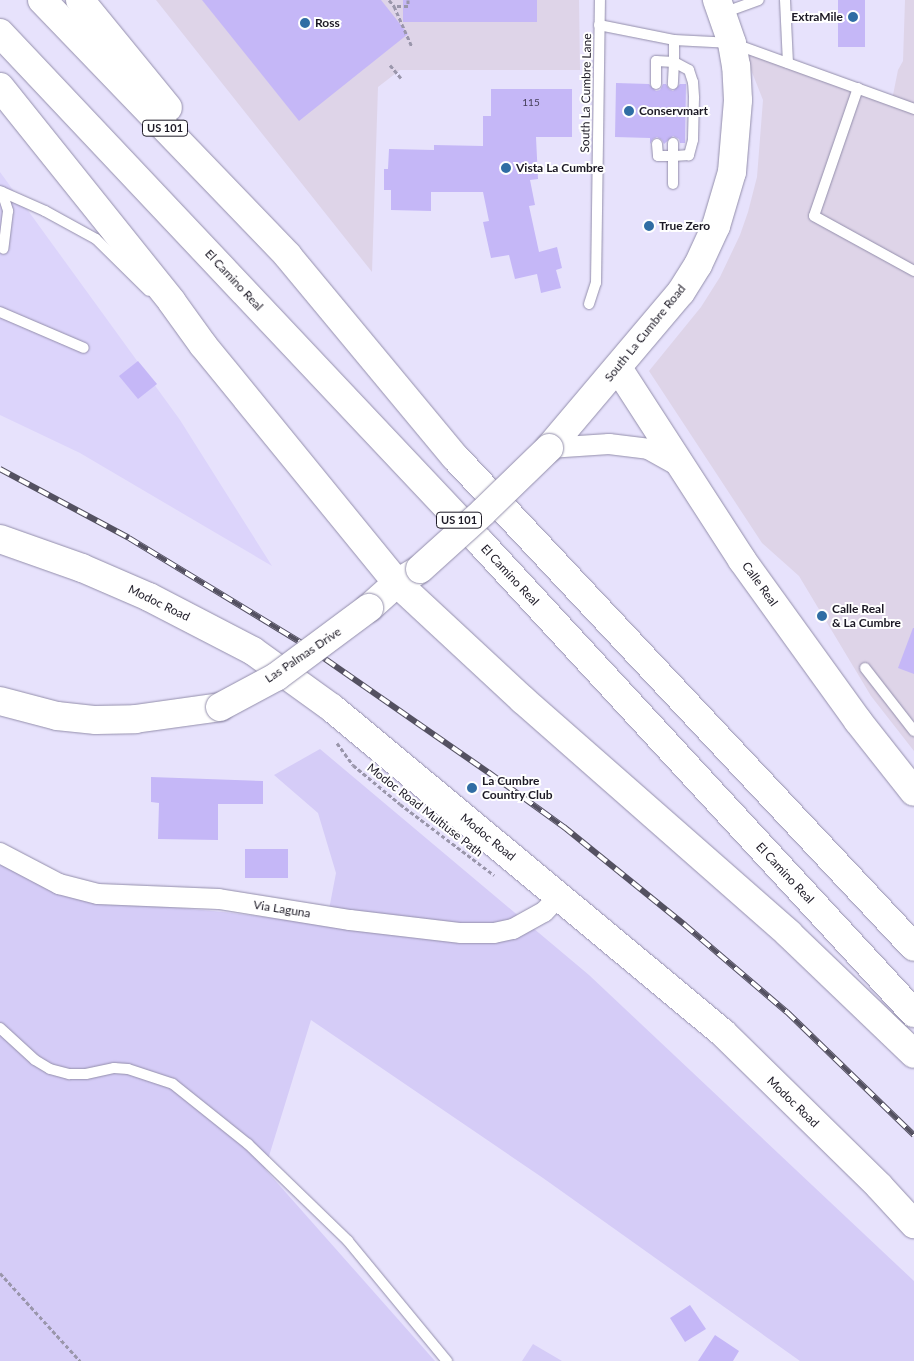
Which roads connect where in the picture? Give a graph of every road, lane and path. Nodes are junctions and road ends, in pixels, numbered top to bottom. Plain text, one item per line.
1 (42, 0) edge
2 (80, 0) edge
3 (390, 0) edge
4 (408, 0) edge
5 (600, 0) edge
6 (759, 0) edge
7 (785, 0) edge
8 (394, 6) junction
9 (720, 7) edge
10 (599, 25) junction
11 (0, 33) edge
12 (674, 40) junction
13 (732, 43) junction
14 (412, 47) dead end
15 (674, 62) junction
16 (788, 63) junction
17 (390, 66) dead end
18 (401, 78) dead end
19 (656, 84) dead end
20 (674, 84) dead end
21 (0, 87) edge
22 (858, 88) junction
23 (914, 109) edge
24 (674, 143) dead end
25 (658, 144) dead end
26 (673, 156) junction
27 (673, 184) dead end
28 (1, 192) edge
29 (3, 249) dead end
30 (288, 256) junction
31 (914, 271) edge
32 (172, 302) junction
33 (589, 304) dead end
34 (0, 312) edge
35 (84, 348) dead end
36 (618, 368) junction
37 (549, 448) junction
38 (683, 468) junction
39 (483, 512) joint
40 (0, 539) edge
41 (397, 583) junction
42 (866, 668) dead end
43 (0, 701) edge
44 (914, 731) edge
45 (336, 742) dead end
46 (914, 792) edge
47 (0, 853) edge
48 (497, 876) dead end
49 (559, 896) junction
50 (914, 947) edge
51 (914, 1013) edge
52 (0, 1028) edge
53 (914, 1054) edge
54 (914, 1224) edge
55 (0, 1273) edge
56 (80, 1361) edge
57 (447, 1361) edge

1 - 30 main road, US 101
2 - 30 main road
3 - 8 path
4 - 8 path
5 - 10 lane, South La Cumbre Lane
6 - 9 lane
7 - 16 lane
8 - 14 path
9 - 13 main road, South La Cumbre Road
10 - 12 lane
10 - 33 lane, South La Cumbre Lane
11 - 51 main road, El Camino Real / US 101
12 - 13 lane
12 - 15 lane
13 - 16 lane
13 - 36 main road, South La Cumbre Road
15 - 19 lane
15 - 20 lane
15 - 26 lane
16 - 22 lane
17 - 18 path
21 - 32 main road
22 - 23 lane
22 - 31 lane
24 - 26 lane
25 - 26 lane
26 - 27 lane
28 - 29 lane
28 - 32 lane
30 - 50 main road, US 101
32 - 41 main road
34 - 35 lane
36 - 37 main road, South La Cumbre Road
36 - 38 main road, Calle Real
37 - 38 street
37 - 39 main road, South La Cumbre Road, bridge
38 - 46 main road, Calle Real
39 - 41 main road, Las Palmas Drive, bridge
40 - 49 main road, Modoc Road
41 - 43 main road, Las Palmas Drive, bridge
41 - 53 main road
42 - 44 lane
45 - 48 path, Modoc Road Multiuse Path
47 - 49 street, Via Laguna
49 - 54 main road, Modoc Road
52 - 57 lane
55 - 56 path

